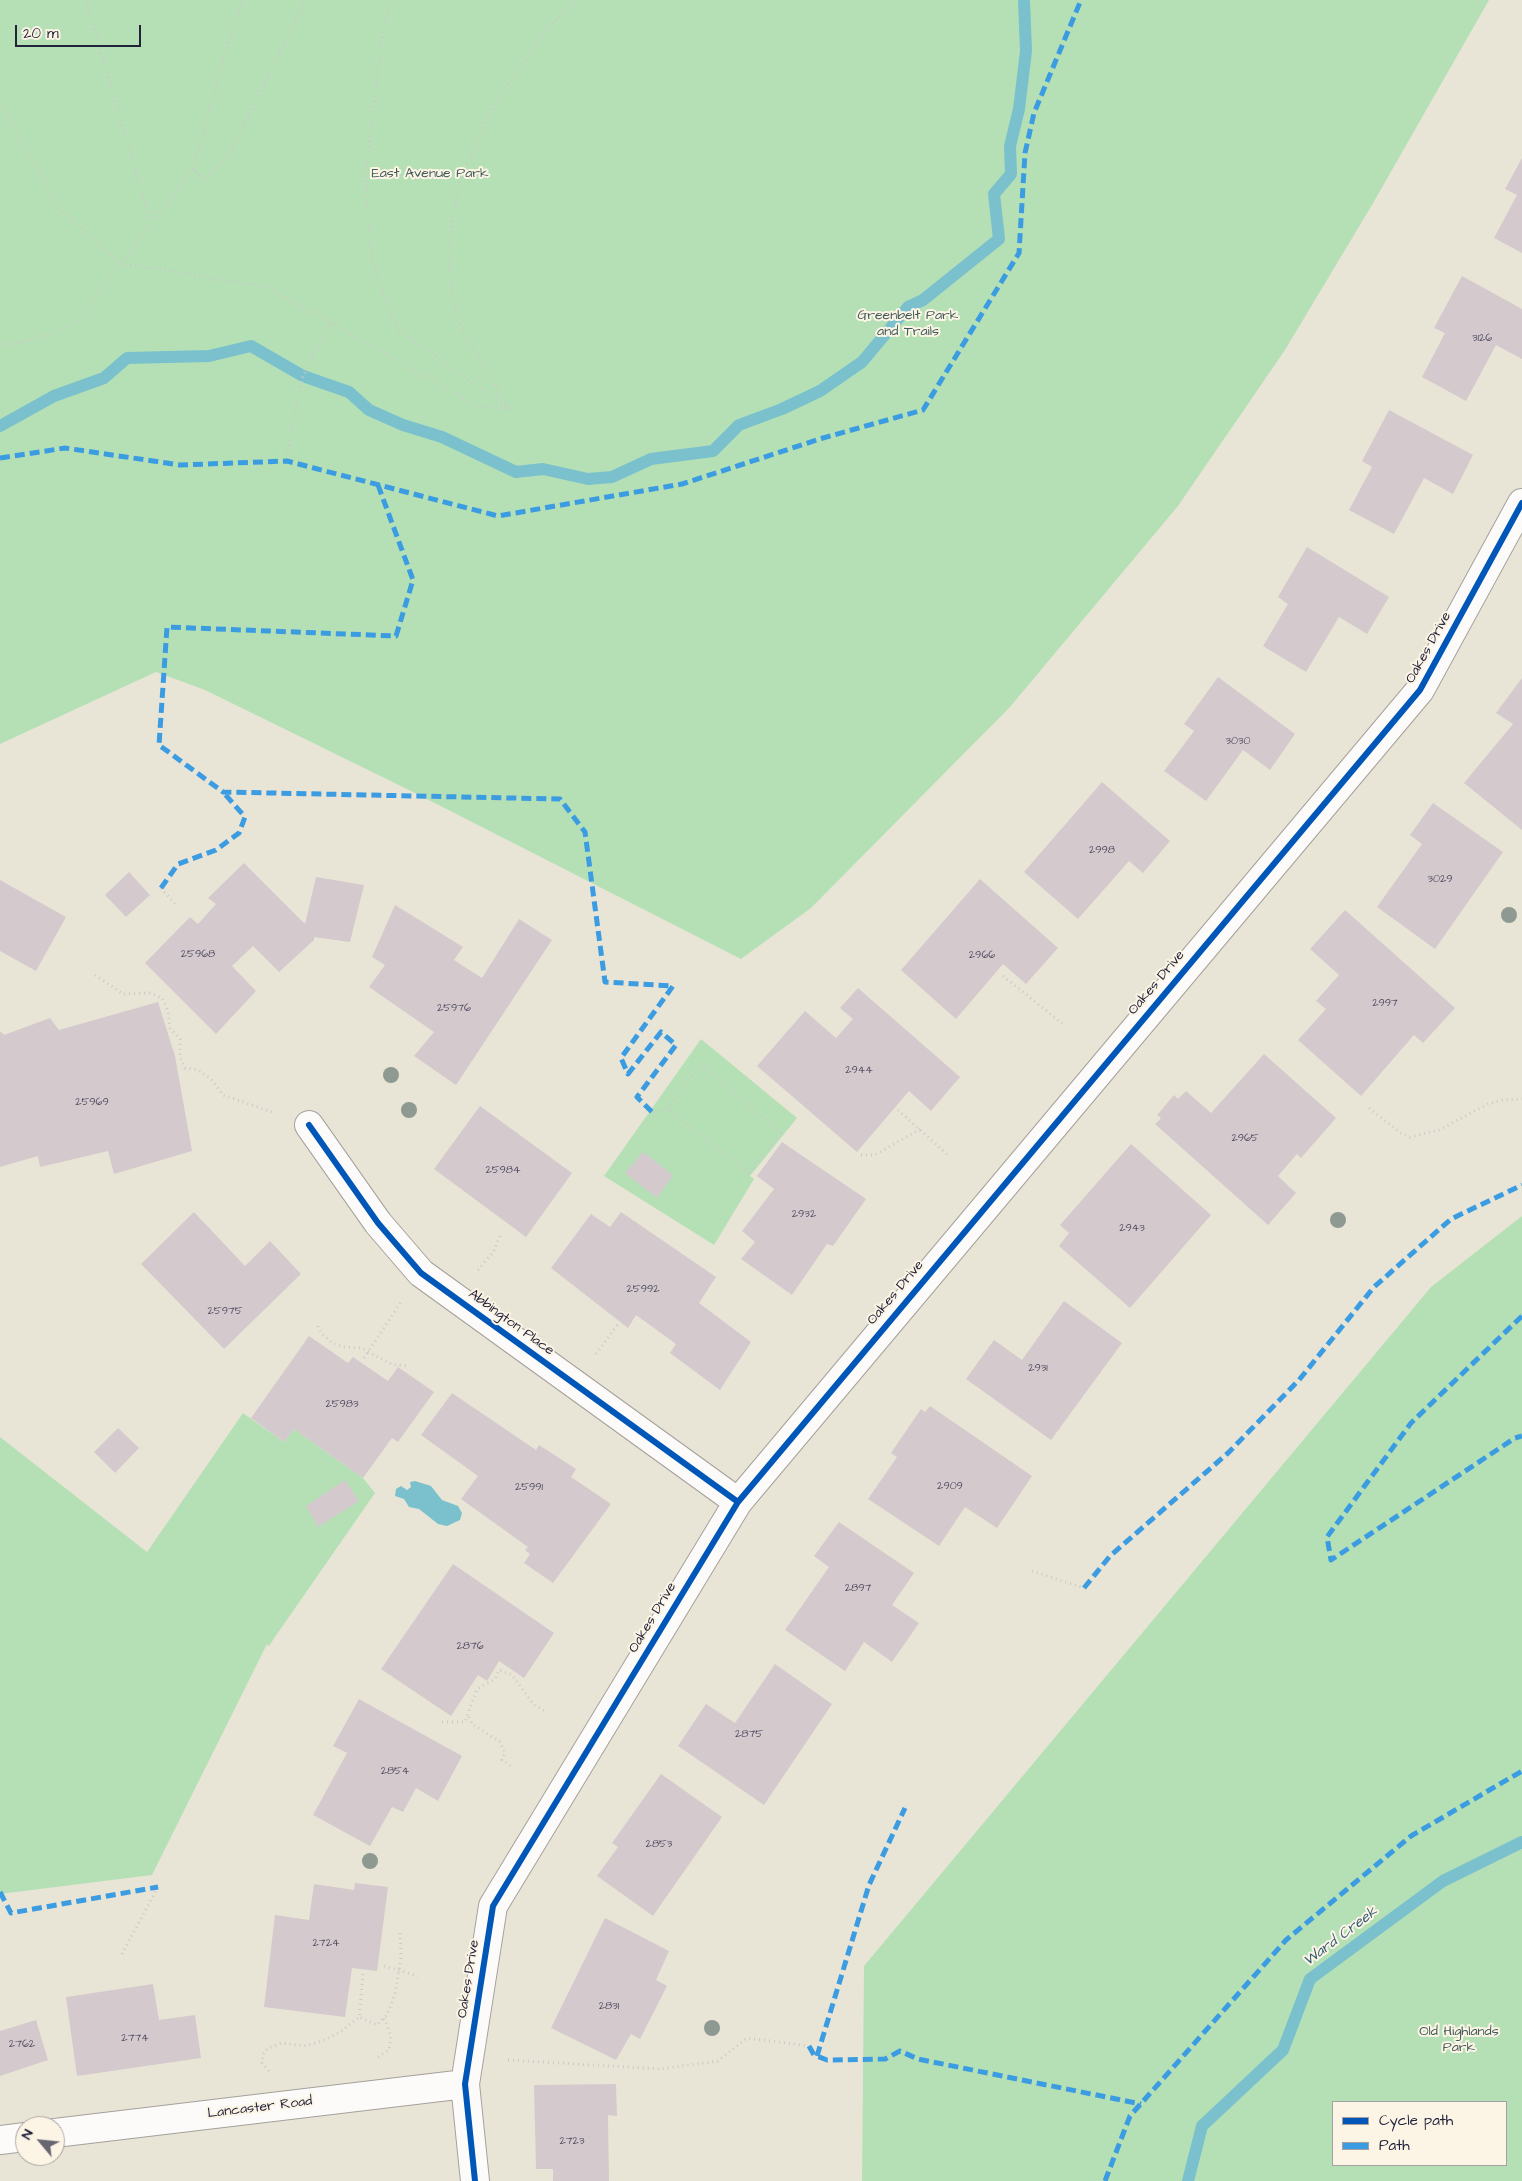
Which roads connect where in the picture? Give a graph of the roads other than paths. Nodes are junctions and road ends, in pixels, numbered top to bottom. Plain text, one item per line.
1 (1522, 503) edge
2 (309, 1125) road end
3 (738, 1502) junction
4 (465, 2084) junction
5 (65, 2132) edge
6 (15, 2138) edge
7 (0, 2140) edge
8 (475, 2181) edge

1 - 3 street, Oakes Drive
2 - 3 street, Abbington Place
3 - 4 street, Oakes Drive
4 - 5 street, Lancaster Road
4 - 8 street, Oakes Drive
6 - 7 street

